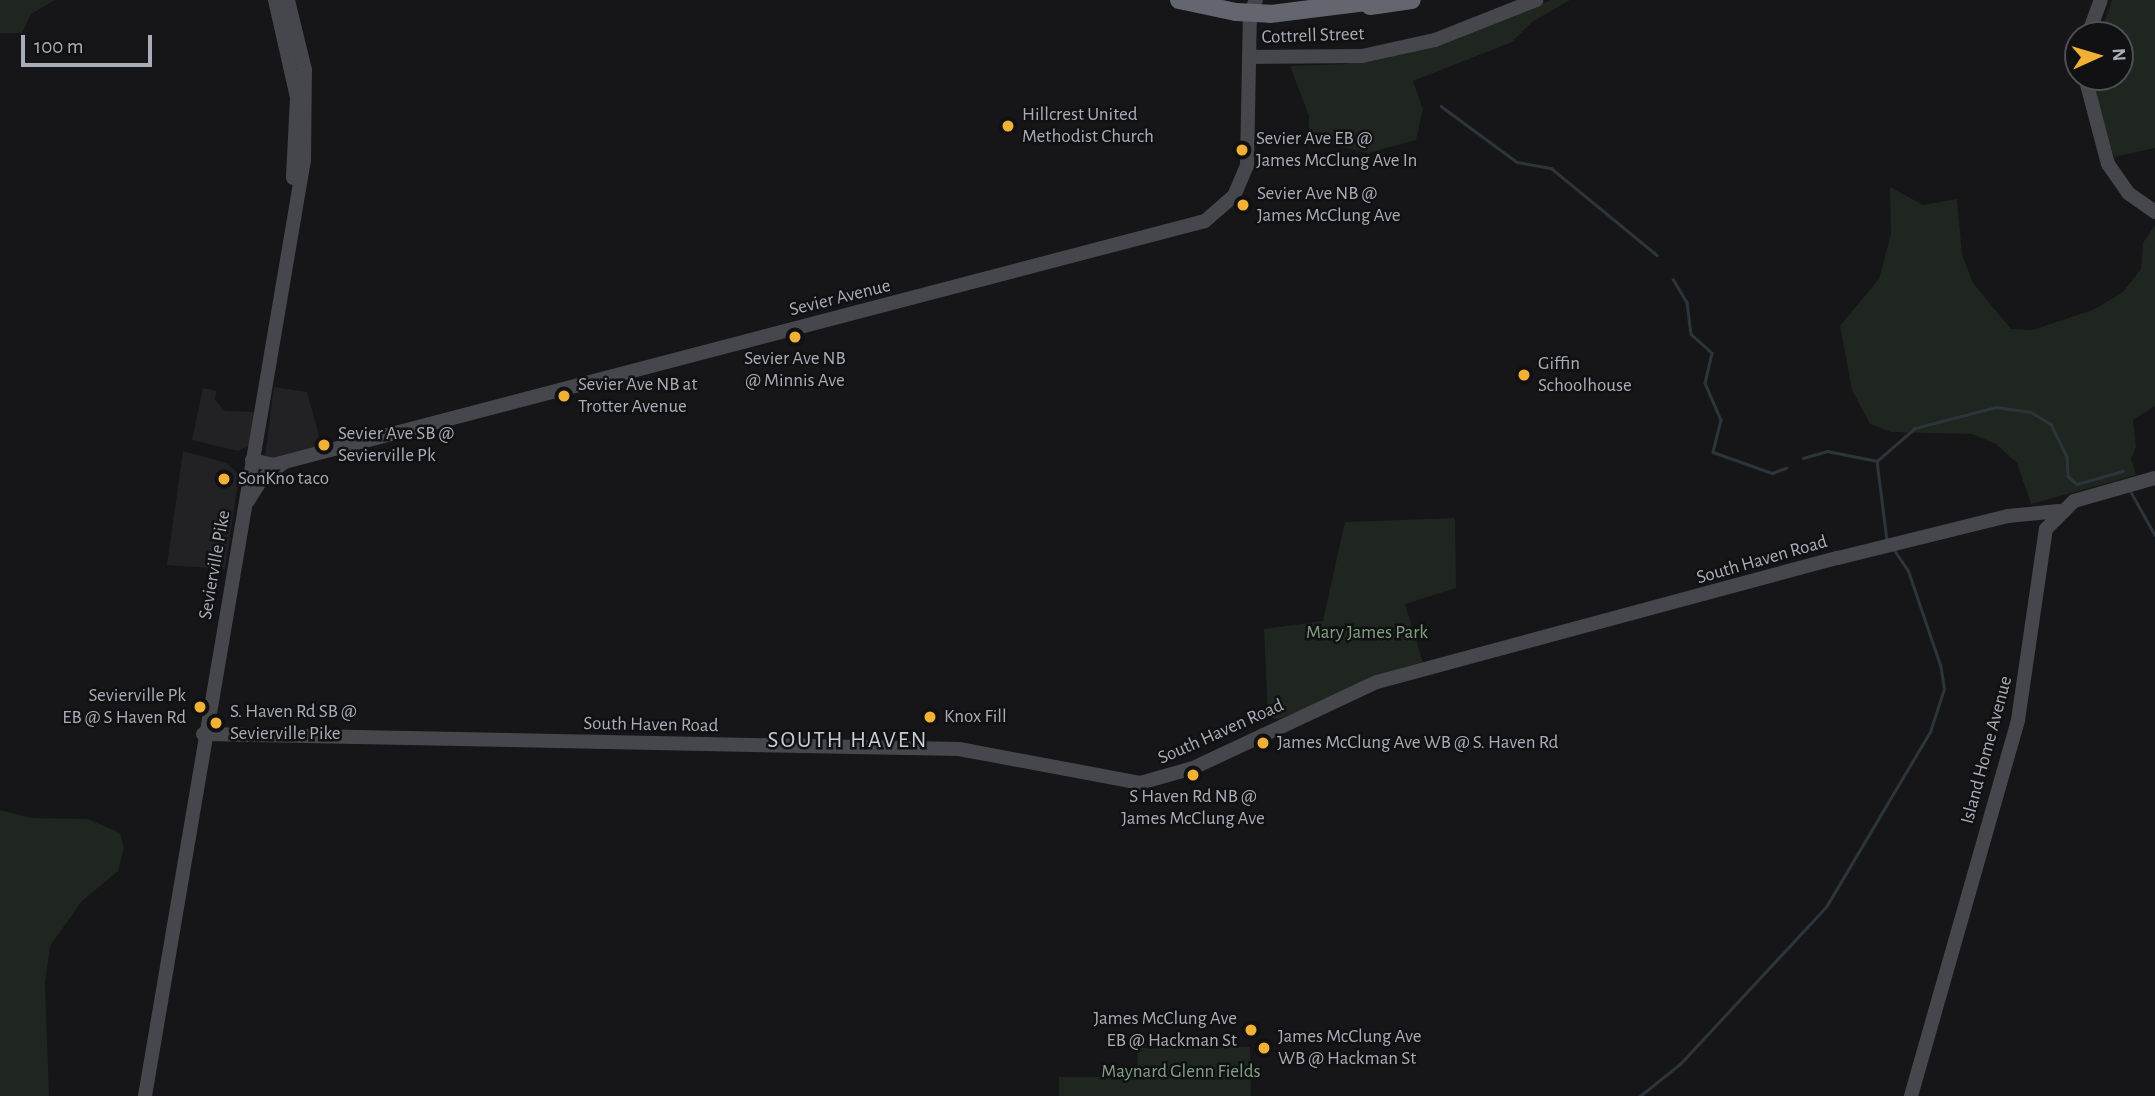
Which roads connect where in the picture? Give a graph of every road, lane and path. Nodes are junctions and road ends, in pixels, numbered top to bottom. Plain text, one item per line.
1 (275, 0) edge
2 (288, 0) edge
3 (1179, 0) edge
4 (1256, 0) edge
5 (1382, 0) edge
6 (1412, 0) edge
7 (1536, 0) edge
8 (2101, 0) edge
9 (1328, 10) junction
10 (2093, 21) edge
11 (1249, 57) junction
12 (2089, 91) edge
13 (2155, 212) edge
14 (291, 221) junction
15 (252, 460) junction
16 (284, 462) junction
17 (2155, 478) edge
18 (245, 505) junction
19 (2059, 511) junction
20 (203, 734) junction
21 (145, 1096) edge
22 (1911, 1096) edge

1 - 14 street
2 - 14 street, Sevierville Pike
3 - 9 highway, bridge
4 - 11 street, Sevier Avenue
5 - 9 highway
6 - 9 highway
7 - 11 street, Cottrell Street
8 - 10 street
11 - 16 street, Sevier Avenue
12 - 13 street
14 - 15 street, Sevierville Pike
15 - 16 street, Sevier Avenue
15 - 18 street, Sevierville Pike
16 - 18 street
17 - 19 street
18 - 20 street, Sevierville Pike
19 - 20 street, South Haven Road
19 - 22 street, Island Home Avenue
20 - 21 street, Sevierville Pike

